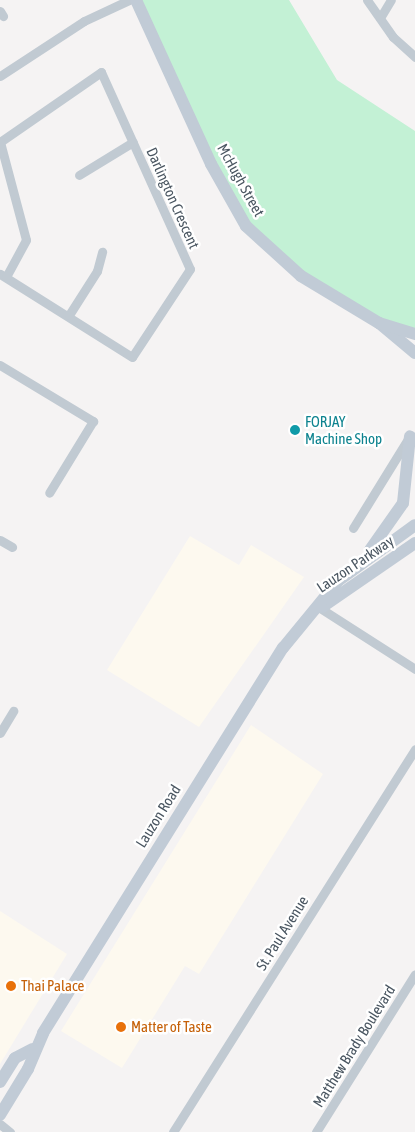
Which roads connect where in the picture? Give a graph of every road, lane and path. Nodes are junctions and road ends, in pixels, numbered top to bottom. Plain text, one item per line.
1 (129, 0) edge
2 (136, 0) edge
3 (367, 0) edge
4 (391, 0) edge
5 (380, 18) junction
6 (415, 57) edge
7 (0, 76) edge
8 (0, 142) edge
9 (133, 142) junction
10 (79, 174) dead end
11 (102, 252) dead end
12 (3, 276) edge
13 (69, 315) junction
14 (379, 323) junction
15 (415, 334) edge
16 (415, 352) edge
17 (0, 365) edge
18 (410, 436) joint
19 (49, 493) dead end
20 (415, 525) edge
21 (353, 528) dead end
22 (0, 540) edge
23 (415, 543) edge
24 (12, 547) dead end
25 (360, 562) junction
26 (320, 608) junction
27 (415, 669) edge
28 (14, 711) dead end
29 (0, 733) edge
30 (415, 749) edge
31 (415, 974) edge
32 (33, 1049) junction
33 (0, 1082) edge
34 (0, 1115) edge
35 (0, 1124) edge
36 (10, 1132) edge
37 (173, 1132) edge
38 (316, 1132) edge

1 - 7 street
2 - 14 main road, McHugh Street
3 - 5 street
4 - 5 street
5 - 6 street
8 - 9 street, Darlington Crescent
8 - 12 street, Darlington Crescent
9 - 10 street
9 - 13 street, Darlington Crescent
11 - 13 street
12 - 13 street, Darlington Crescent
14 - 15 main road, McHugh Street
14 - 16 main road, McHugh Street
17 - 19 street
18 - 21 street
18 - 25 main road
20 - 25 main road, Lauzon Parkway
22 - 24 street
23 - 26 main road, Lauzon Parkway
25 - 26 main road, Lauzon Parkway
26 - 27 street
26 - 32 main road, Lauzon Road
28 - 29 street
30 - 37 street, St. Paul Avenue
31 - 38 street, Matthew Brady Boulevard
32 - 33 main road, Lauzon Road
32 - 34 main road, Lauzon Road
35 - 36 street

